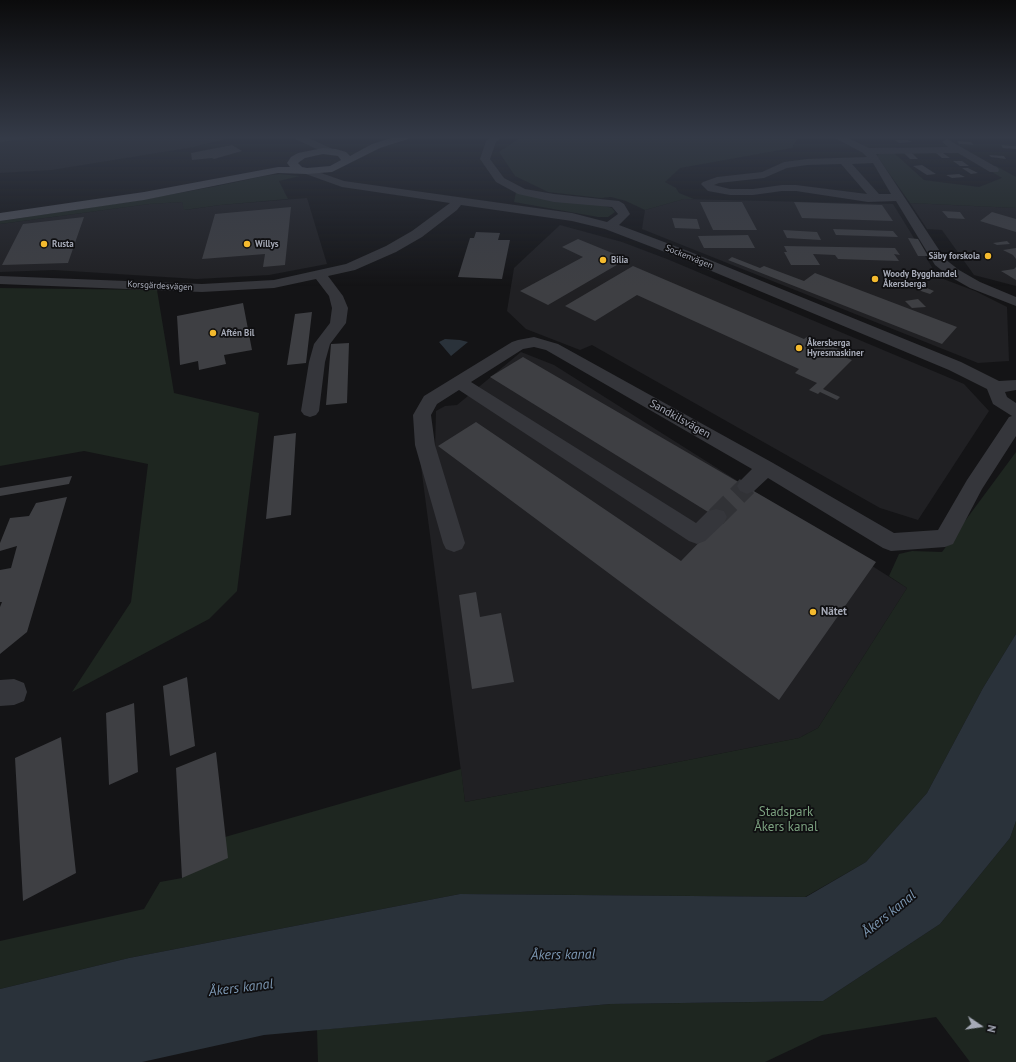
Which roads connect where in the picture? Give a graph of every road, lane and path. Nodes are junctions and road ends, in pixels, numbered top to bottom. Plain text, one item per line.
1 (154, 187) edge
2 (193, 187) edge
3 (362, 187) edge
4 (512, 187) edge
5 (710, 187) edge
6 (866, 187) edge
7 (891, 187) edge
8 (876, 198) junction
9 (899, 198) junction
10 (458, 200) junction
11 (0, 210) edge
12 (0, 217) edge
13 (609, 226) junction
14 (319, 274) junction
15 (0, 280) edge
16 (1016, 302) edge
17 (460, 382) junction
18 (1007, 386) edge
19 (310, 411) dead end
20 (1016, 411) edge
21 (1016, 421) edge
22 (766, 468) junction
23 (747, 486) tunnel mouth
24 (716, 517) tunnel mouth
25 (454, 543) dead end

1 - 11 main road
2 - 12 main road
3 - 10 street, Sockenvägen
4 - 13 street
5 - 8 street
6 - 8 street
7 - 9 street
8 - 9 street
9 - 16 street
10 - 13 street, Sockenvägen
10 - 14 street, Korsgärdesvägen
13 - 18 street, Sockenvägen
14 - 15 street, Korsgärdesvägen
14 - 19 street
17 - 22 street, Sandkilsvägen
17 - 24 street
17 - 25 street, Sandkilsvägen
18 - 20 street
21 - 22 street, Sandkilsvägen
22 - 23 street

